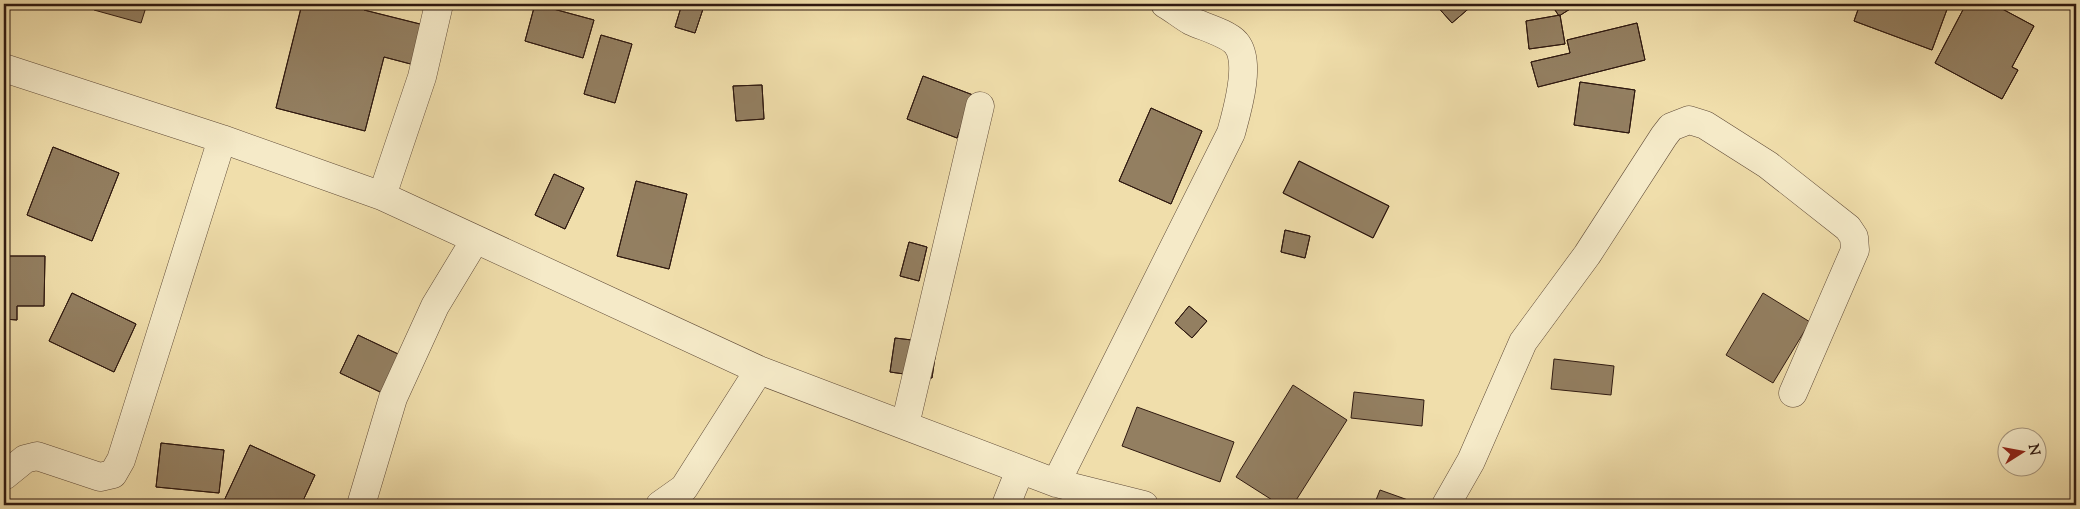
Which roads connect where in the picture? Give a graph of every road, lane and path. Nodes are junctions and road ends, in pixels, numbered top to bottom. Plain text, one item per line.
1 (439, 4) edge
2 (1165, 4) edge
3 (4, 68) edge
4 (980, 106) dead end
5 (222, 139) junction
6 (382, 196) junction
7 (475, 240) junction
8 (759, 370) junction
9 (1793, 393) dead end
10 (904, 425) junction
11 (1020, 470) junction
12 (4, 476) edge
13 (1056, 483) junction
14 (361, 505) edge
15 (660, 505) edge
16 (1006, 505) edge
17 (1144, 505) edge
18 (1446, 505) edge

1 - 6 street
2 - 13 street
3 - 5 street
4 - 10 street
5 - 6 street
5 - 12 street
6 - 7 street
7 - 8 street
7 - 14 street
8 - 10 street
8 - 15 street
9 - 18 street
10 - 11 street
11 - 13 street
11 - 16 street
13 - 17 street

